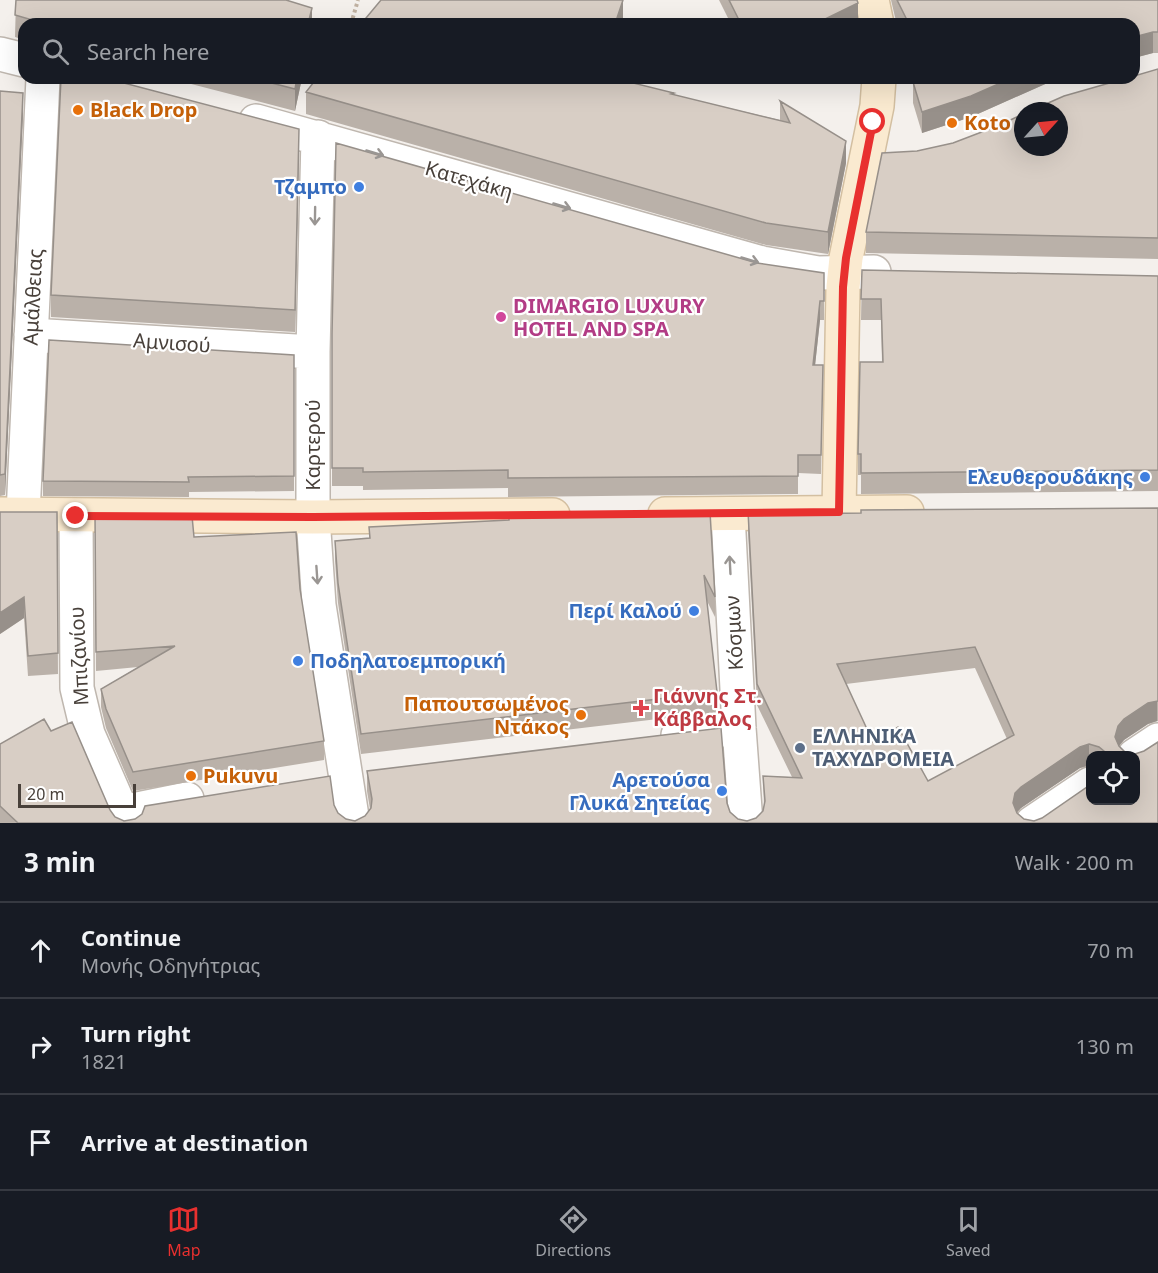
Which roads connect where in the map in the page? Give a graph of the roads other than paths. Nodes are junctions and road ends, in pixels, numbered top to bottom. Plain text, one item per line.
1 (872, 0) edge
2 (876, 18) edge
3 (0, 54) edge
4 (18, 58) edge
5 (43, 84) edge
6 (879, 84) edge
7 (229, 113) edge
8 (318, 137) junction
9 (845, 273) junction
10 (906, 273) edge
11 (31, 335) junction
12 (313, 352) junction
13 (839, 512) junction
14 (934, 512) edge
15 (728, 514) junction
16 (12, 515) edge
17 (585, 515) edge
18 (633, 515) edge
19 (76, 516) junction
20 (313, 517) junction
21 (739, 728) junction
22 (647, 739) edge
23 (1158, 740) edge
24 (1140, 752) edge
25 (380, 771) edge
26 (334, 777) junction
27 (1086, 787) edge
28 (216, 795) edge
29 (125, 818) edge
30 (353, 823) edge
31 (746, 823) edge
32 (1032, 823) edge

1 - 2 street
3 - 4 street
5 - 11 street, Αμάλθειας
6 - 9 street
7 - 8 street, Κατεχάκη
8 -> 9 street, Κατεχάκη
8 -> 12 street, Καρτερού
9 - 10 street, Κατεχάκη
9 - 13 street
11 - 12 street, Αμνισού
11 - 16 street, Αμάλθειας
12 - 20 street, Καρτερού
13 - 14 street
13 - 15 street
15 - 18 street
21 -> 15 street, Κόσμων
16 - 19 street
17 - 20 street
19 - 20 street
19 - 29 street, Μπιζανίου
20 -> 26 street, Καρτερού
21 - 22 street
21 - 31 street, Κόσμων
23 - 24 street
25 - 26 street
26 - 30 street, Καρτερού
27 - 32 street
28 - 29 street

